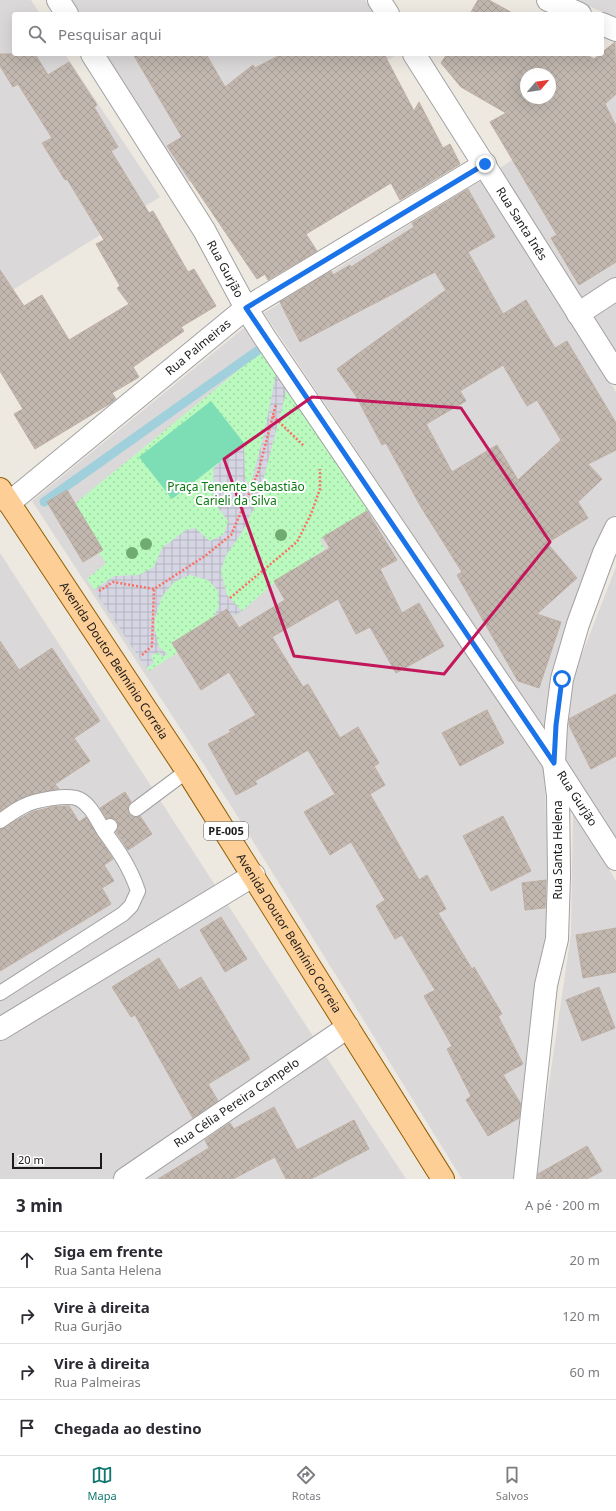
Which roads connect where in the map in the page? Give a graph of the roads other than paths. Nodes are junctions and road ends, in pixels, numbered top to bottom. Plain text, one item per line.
1 (58, 0) edge
2 (378, 0) edge
3 (548, 0) edge
4 (66, 12) edge
5 (387, 12) edge
6 (575, 12) edge
7 (604, 25) edge
8 (616, 30) edge
9 (93, 56) edge
10 (415, 56) edge
11 (485, 164) junction
12 (616, 289) edge
13 (246, 308) junction
14 (578, 314) junction
15 (616, 373) edge
16 (5, 496) edge
17 (616, 528) edge
18 (554, 763) junction
19 (187, 771) junction
20 (136, 810) dead end
21 (0, 821) edge
22 (616, 859) edge
23 (254, 875) junction
24 (0, 993) edge
25 (348, 1027) junction
26 (0, 1029) edge
27 (125, 1179) edge
28 (443, 1179) edge
29 (525, 1179) edge

1 - 4 street
2 - 5 street
3 - 6 street
7 - 8 street
9 - 13 street, Rua Gurjão
10 - 11 street, Rua Santa Inês
11 - 13 street, Rua Palmeiras
11 - 14 street, Rua Santa Inês
12 - 14 street
13 - 16 street, Rua Palmeiras
13 - 18 street, Rua Gurjão
14 - 15 street, Rua Santa Inês
16 - 19 main road, Avenida Doutor Belmínio Correia / PE-005
17 - 18 street, Rua Santa Helena
18 - 22 street, Rua Gurjão
18 - 29 street, Rua Santa Helena
19 - 20 lane
19 - 23 main road, Avenida Doutor Belmínio Correia / PE-005
21 - 24 lane
23 - 25 main road, Avenida Doutor Belmínio Correia / PE-005
23 - 26 street
25 - 27 street, Rua Célia Pereira Campelo
25 - 28 main road, Avenida Doutor Belmínio Correia / PE-005

